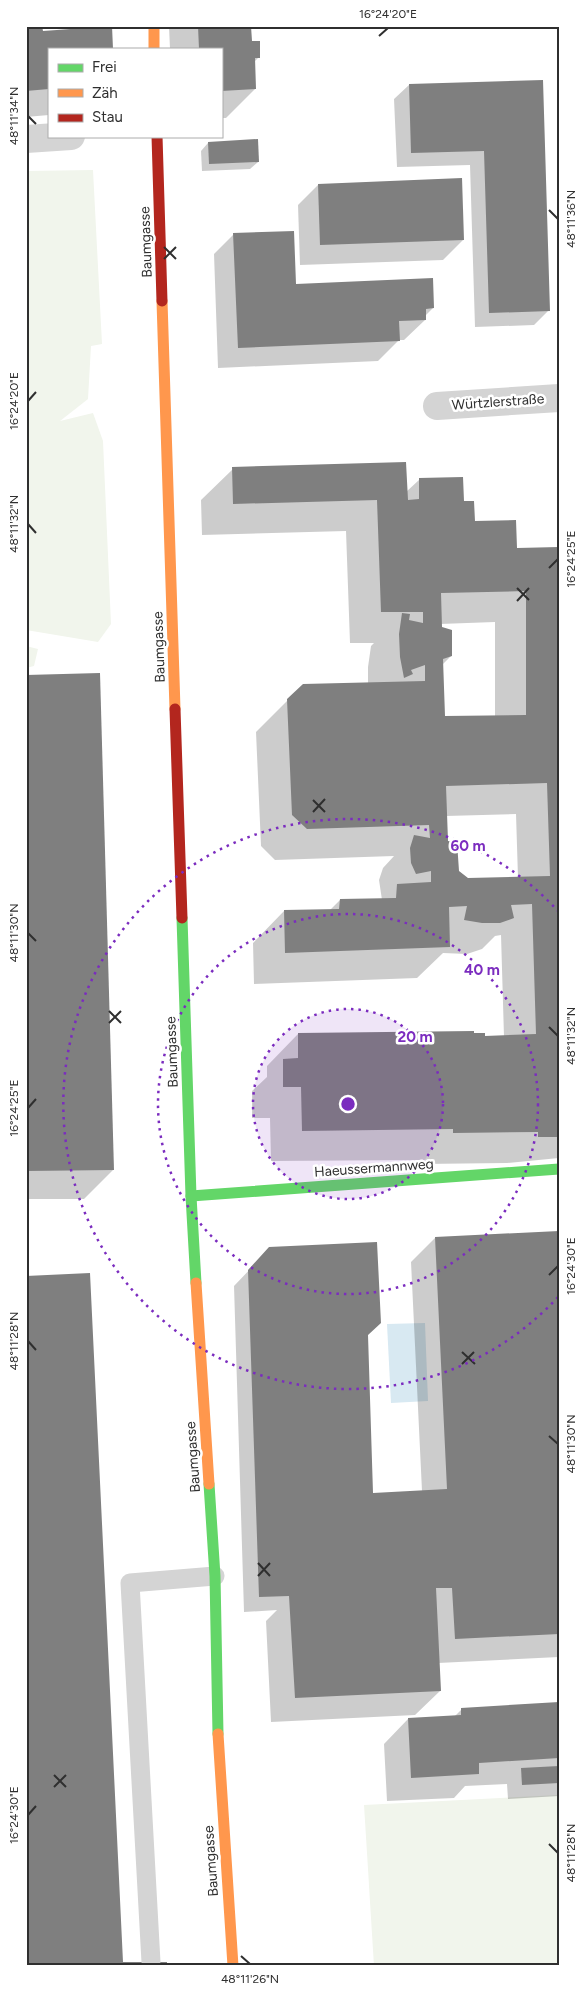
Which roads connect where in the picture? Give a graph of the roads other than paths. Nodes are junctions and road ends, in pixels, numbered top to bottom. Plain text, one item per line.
1 (154, 26) edge
2 (154, 48) edge
3 (48, 138) edge
4 (157, 138) edge
5 (26, 139) edge
6 (559, 398) edge
7 (437, 406) dead end
8 (559, 1169) edge
9 (191, 1196) junction
10 (215, 1576) junction
11 (151, 1962) dead end
12 (233, 1966) edge

1 - 2 main road
3 - 5 street
4 - 9 main road, Baumgasse
6 - 7 street, Würtzlerstraße
8 - 9 main road, Haeussermannweg
9 - 10 main road, Baumgasse
10 - 11 lane
10 - 12 main road, Baumgasse

